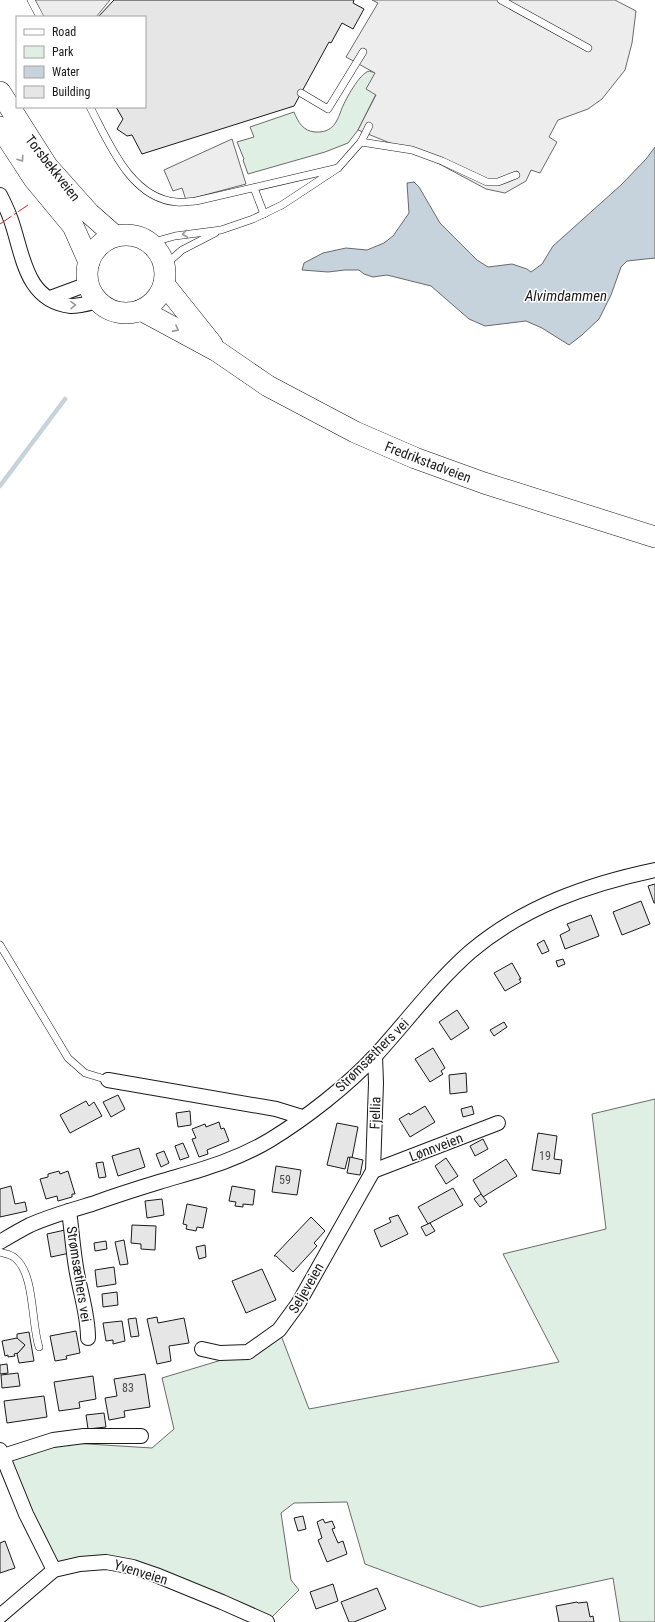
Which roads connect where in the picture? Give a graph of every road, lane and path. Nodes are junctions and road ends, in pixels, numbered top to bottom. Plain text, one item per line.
1 (31, 0) edge
2 (501, 0) edge
3 (39, 16) edge
4 (588, 48) dead end
5 (364, 52) dead end
6 (0, 92) edge
7 (301, 93) dead end
8 (91, 108) edge
9 (369, 126) dead end
10 (0, 127) edge
11 (361, 142) junction
12 (338, 168) junction
13 (516, 175) dead end
14 (254, 188) junction
15 (0, 194) edge
16 (264, 214) junction
17 (221, 230) junction
18 (115, 236) junction
19 (150, 244) junction
20 (89, 262) junction
21 (164, 275) junction
22 (93, 293) junction
23 (50, 298) junction
24 (141, 310) junction
25 (217, 351) junction
26 (655, 538) edge
27 (655, 870) edge
28 (0, 945) edge
29 (375, 1056) junction
30 (108, 1080) joint
31 (302, 1118) junction
32 (498, 1123) dead end
33 (373, 1171) junction
34 (69, 1211) junction
35 (0, 1242) edge
36 (0, 1252) edge
37 (88, 1338) dead end
38 (39, 1347) dead end
39 (202, 1349) dead end
40 (141, 1436) dead end
41 (1, 1453) edge
42 (54, 1570) junction
43 (0, 1616) edge
44 (267, 1622) edge

1 - 3 lane
2 - 4 lane
5 - 7 lane
6 - 18 main road, Torsbekkveien
8 - 14 lane
9 - 11 lane
10 -> 20 main road, Torsbekkveien
11 - 12 lane
11 - 13 lane
12 - 14 lane
12 - 16 lane
14 - 16 lane
15 - 23 street
16 - 17 lane
17 -> 19 lane
17 - 21 lane
18 - 19 main road
18 - 20 main road
19 - 21 main road
20 - 22 main road
21 - 24 main road
21 - 25 main road, Fredrikstadveien
22 - 23 street
23 -> 22 street
22 - 24 main road
24 -> 25 main road, Fredrikstadveien
25 - 26 main road, Fredrikstadveien
27 - 29 street, Strømsæthers vei
28 - 30 lane
29 - 31 street, Strømsæthers vei
29 - 33 street, Fjellia
30 - 31 street
31 - 34 street, Strømsæthers vei
32 - 33 street, Lønnveien
33 - 39 street, Seljeveien
34 - 35 street, Strømsæthers vei
34 - 37 street, Strømsæthers vei
36 - 38 lane
40 - 41 street
41 - 42 street
42 - 43 street, Yvenveien
42 - 44 street, Yvenveien

